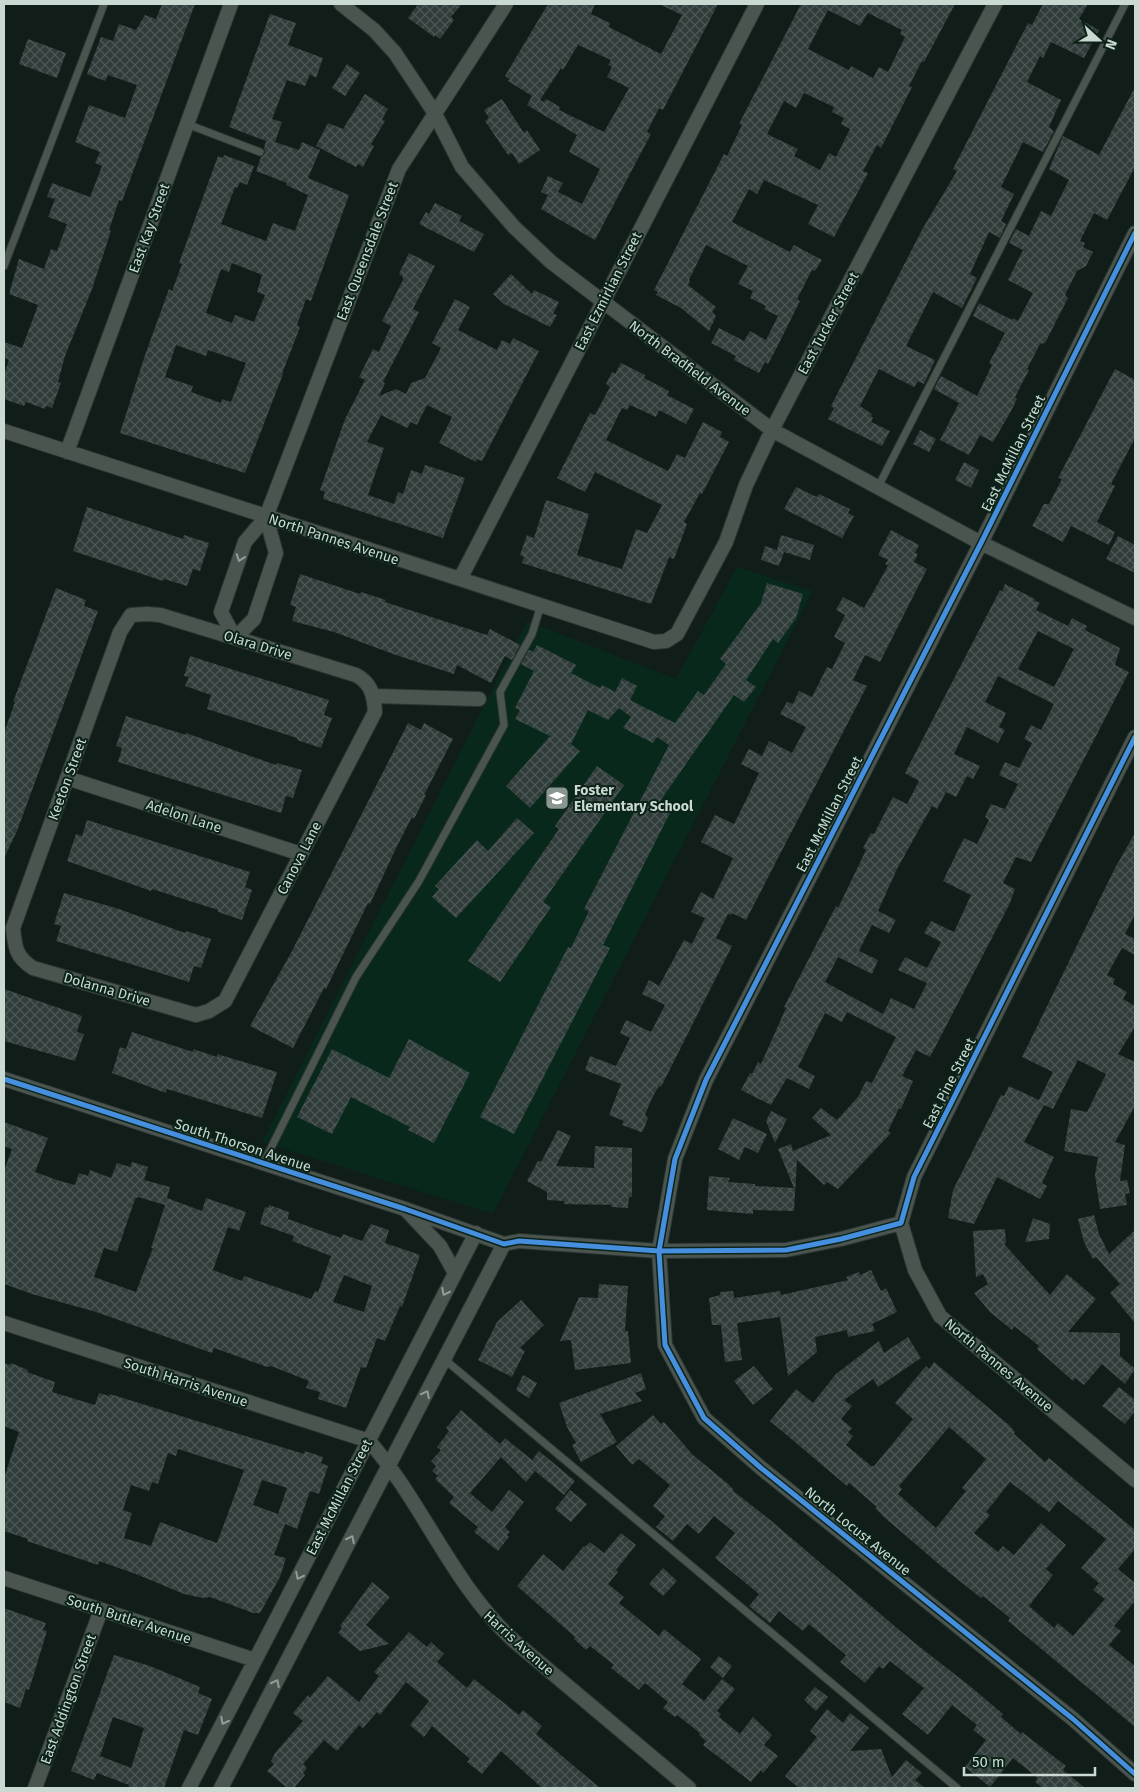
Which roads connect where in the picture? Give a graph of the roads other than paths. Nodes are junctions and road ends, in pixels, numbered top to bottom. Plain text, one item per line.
1 (104, 4) edge
2 (230, 4) edge
3 (506, 4) edge
4 (757, 4) edge
5 (995, 4) edge
6 (1125, 4) edge
7 (348, 6) edge
8 (434, 112) junction
9 (187, 124) junction
10 (260, 152) dead end
11 (1135, 233) edge
12 (4, 266) edge
13 (603, 301) junction
14 (772, 430) junction
15 (4, 431) edge
16 (67, 452) junction
17 (878, 487) junction
18 (266, 517) junction
19 (981, 543) junction
20 (460, 579) junction
21 (541, 605) junction
22 (131, 615) joint
23 (1135, 618) edge
24 (234, 638) junction
25 (666, 641) joint
26 (374, 696) junction
27 (479, 699) dead end
28 (1135, 738) edge
29 (67, 778) junction
30 (302, 854) junction
31 (15, 945) joint
32 (209, 1011) joint
33 (4, 1079) edge
34 (263, 1164) junction
35 (405, 1209) junction
36 (901, 1222) junction
37 (476, 1233) junction
38 (504, 1244) junction
39 (659, 1251) junction
40 (455, 1273) junction
41 (4, 1323) edge
42 (444, 1359) junction
43 (369, 1441) junction
44 (389, 1464) junction
45 (1134, 1475) edge
46 (4, 1578) edge
47 (101, 1610) junction
48 (255, 1660) junction
49 (1135, 1774) edge
50 (35, 1788) edge
51 (189, 1788) edge
52 (221, 1788) edge
53 (689, 1788) edge
54 (957, 1788) edge

1 - 12 lane
2 - 9 street, East Kay Street
3 - 8 street, East Queensdale Street
4 - 13 street, East Ezmirlian Street
5 - 14 street, East Tucker Street
6 - 17 lane
7 - 8 street, North Bradfield Avenue
8 - 13 street, North Bradfield Avenue
8 - 18 street, East Queensdale Street
9 - 10 lane
9 - 16 street, East Kay Street
11 - 19 street, East McMillan Street
13 - 14 street, North Bradfield Avenue
13 - 20 street, East Ezmirlian Street
14 - 17 street, North Bradfield Avenue
14 - 25 street, East Tucker Street
15 - 16 street, North Pannes Avenue
16 - 18 street, North Pannes Avenue
17 - 19 street, North Bradfield Avenue
18 - 20 street, North Pannes Avenue
18 - 24 street
18 -> 24 street, East Queensdale Street
19 - 23 street, North Bradfield Avenue
19 - 39 street, East McMillan Street
20 - 21 street, North Pannes Avenue
21 - 25 street, North Pannes Avenue
21 - 34 lane
22 - 24 street, Olara Drive
22 - 29 street, Keeton Street
24 - 26 street, Olara Drive
26 - 27 street
26 - 30 street, Canova Lane
28 - 36 street, East Pine Street
29 - 30 street, Adelon Lane
29 - 31 street, Keeton Street
30 - 32 street, Canova Lane
31 - 32 street, Dolanna Drive
33 - 34 street, South Thorson Avenue
34 - 35 street, South Thorson Avenue
35 - 37 street, South Thorson Avenue
35 - 40 street
36 - 39 street
36 - 45 street, North Pannes Avenue
37 - 38 street
37 - 40 street, East McMillan Street
38 - 39 street
38 - 42 street
39 - 49 street, North Locust Avenue
40 -> 43 street, East McMillan Street
41 - 43 street, South Harris Avenue
44 -> 42 street
42 - 54 lane
43 - 44 street, Harris Avenue
43 -> 48 street, East McMillan Street
52 -> 44 street
44 - 53 street, Harris Avenue
46 - 47 street, South Butler Avenue
47 - 48 street, South Butler Avenue
47 - 50 street, East Addington Street
48 -> 51 street, East McMillan Street

